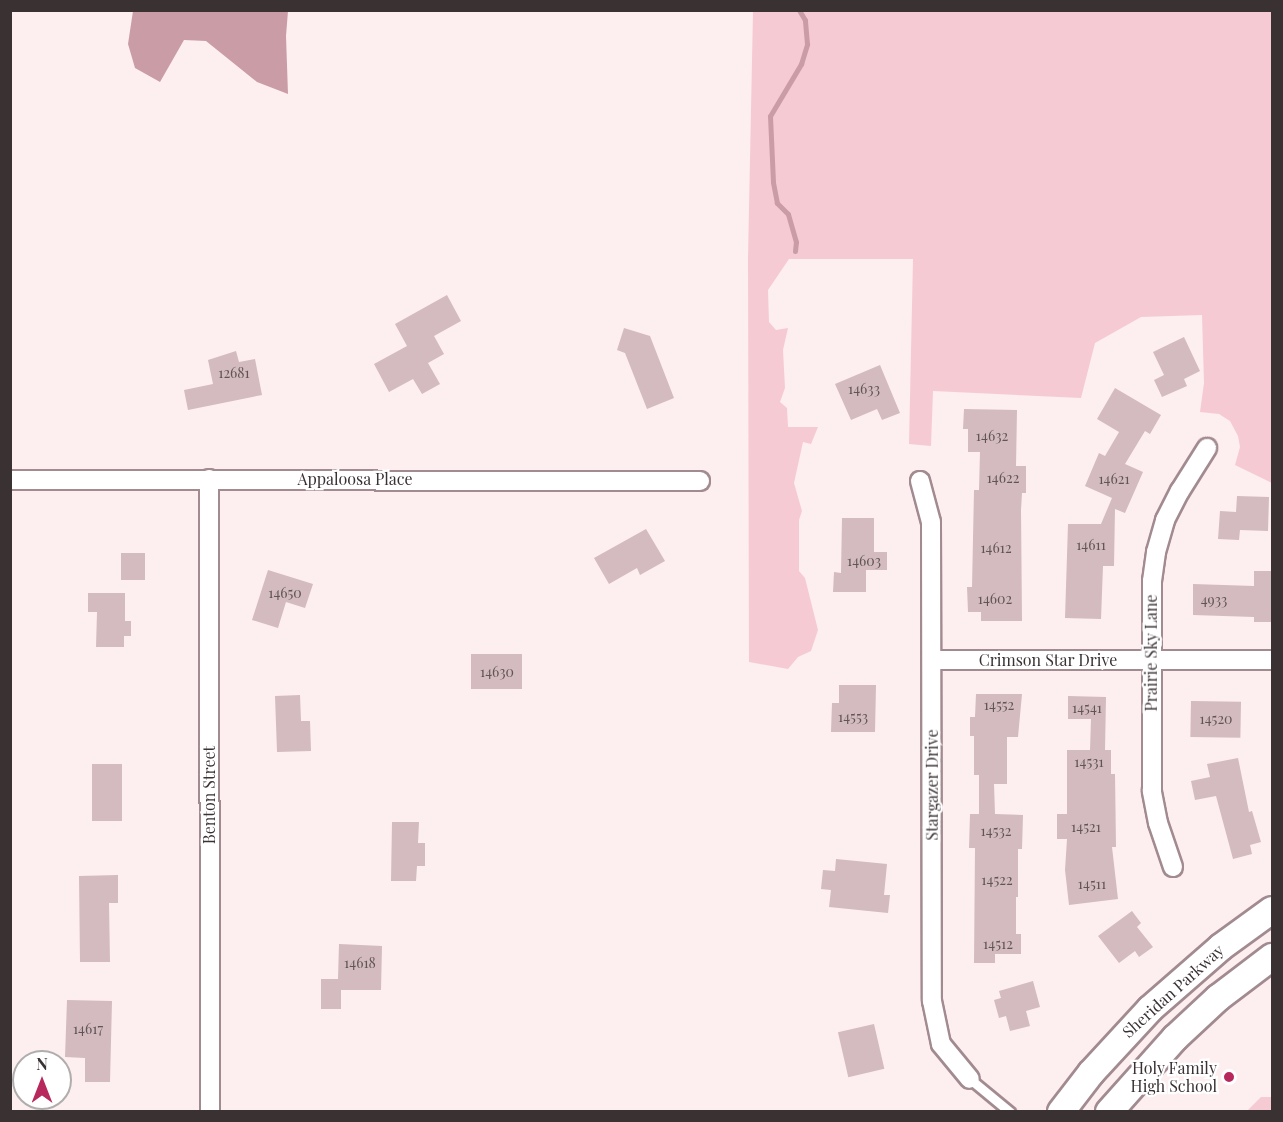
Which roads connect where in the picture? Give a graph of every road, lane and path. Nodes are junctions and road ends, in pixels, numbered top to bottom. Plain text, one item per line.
1 (1207, 448) dead end
2 (209, 479) junction
3 (10, 480) edge
4 (700, 481) dead end
5 (920, 481) dead end
6 (932, 660) junction
7 (1151, 660) junction
8 (1272, 660) edge
9 (1173, 867) dead end
10 (1272, 910) edge
11 (1272, 957) edge
12 (970, 1078) joint
13 (210, 1112) edge
14 (1010, 1112) edge
15 (1061, 1112) edge
16 (1109, 1112) edge

1 - 7 street, Prairie Sky Lane
2 - 3 street, Appaloosa Place
2 - 4 street, Appaloosa Place
2 - 13 street, Benton Street
5 - 6 street, Stargazer Drive
6 - 7 street, Crimson Star Drive
6 - 12 street, Stargazer Drive
7 - 8 street, Crimson Star Drive
7 - 9 street, Prairie Sky Lane
10 - 15 main road, Sheridan Parkway
11 - 16 main road
12 - 14 lane

